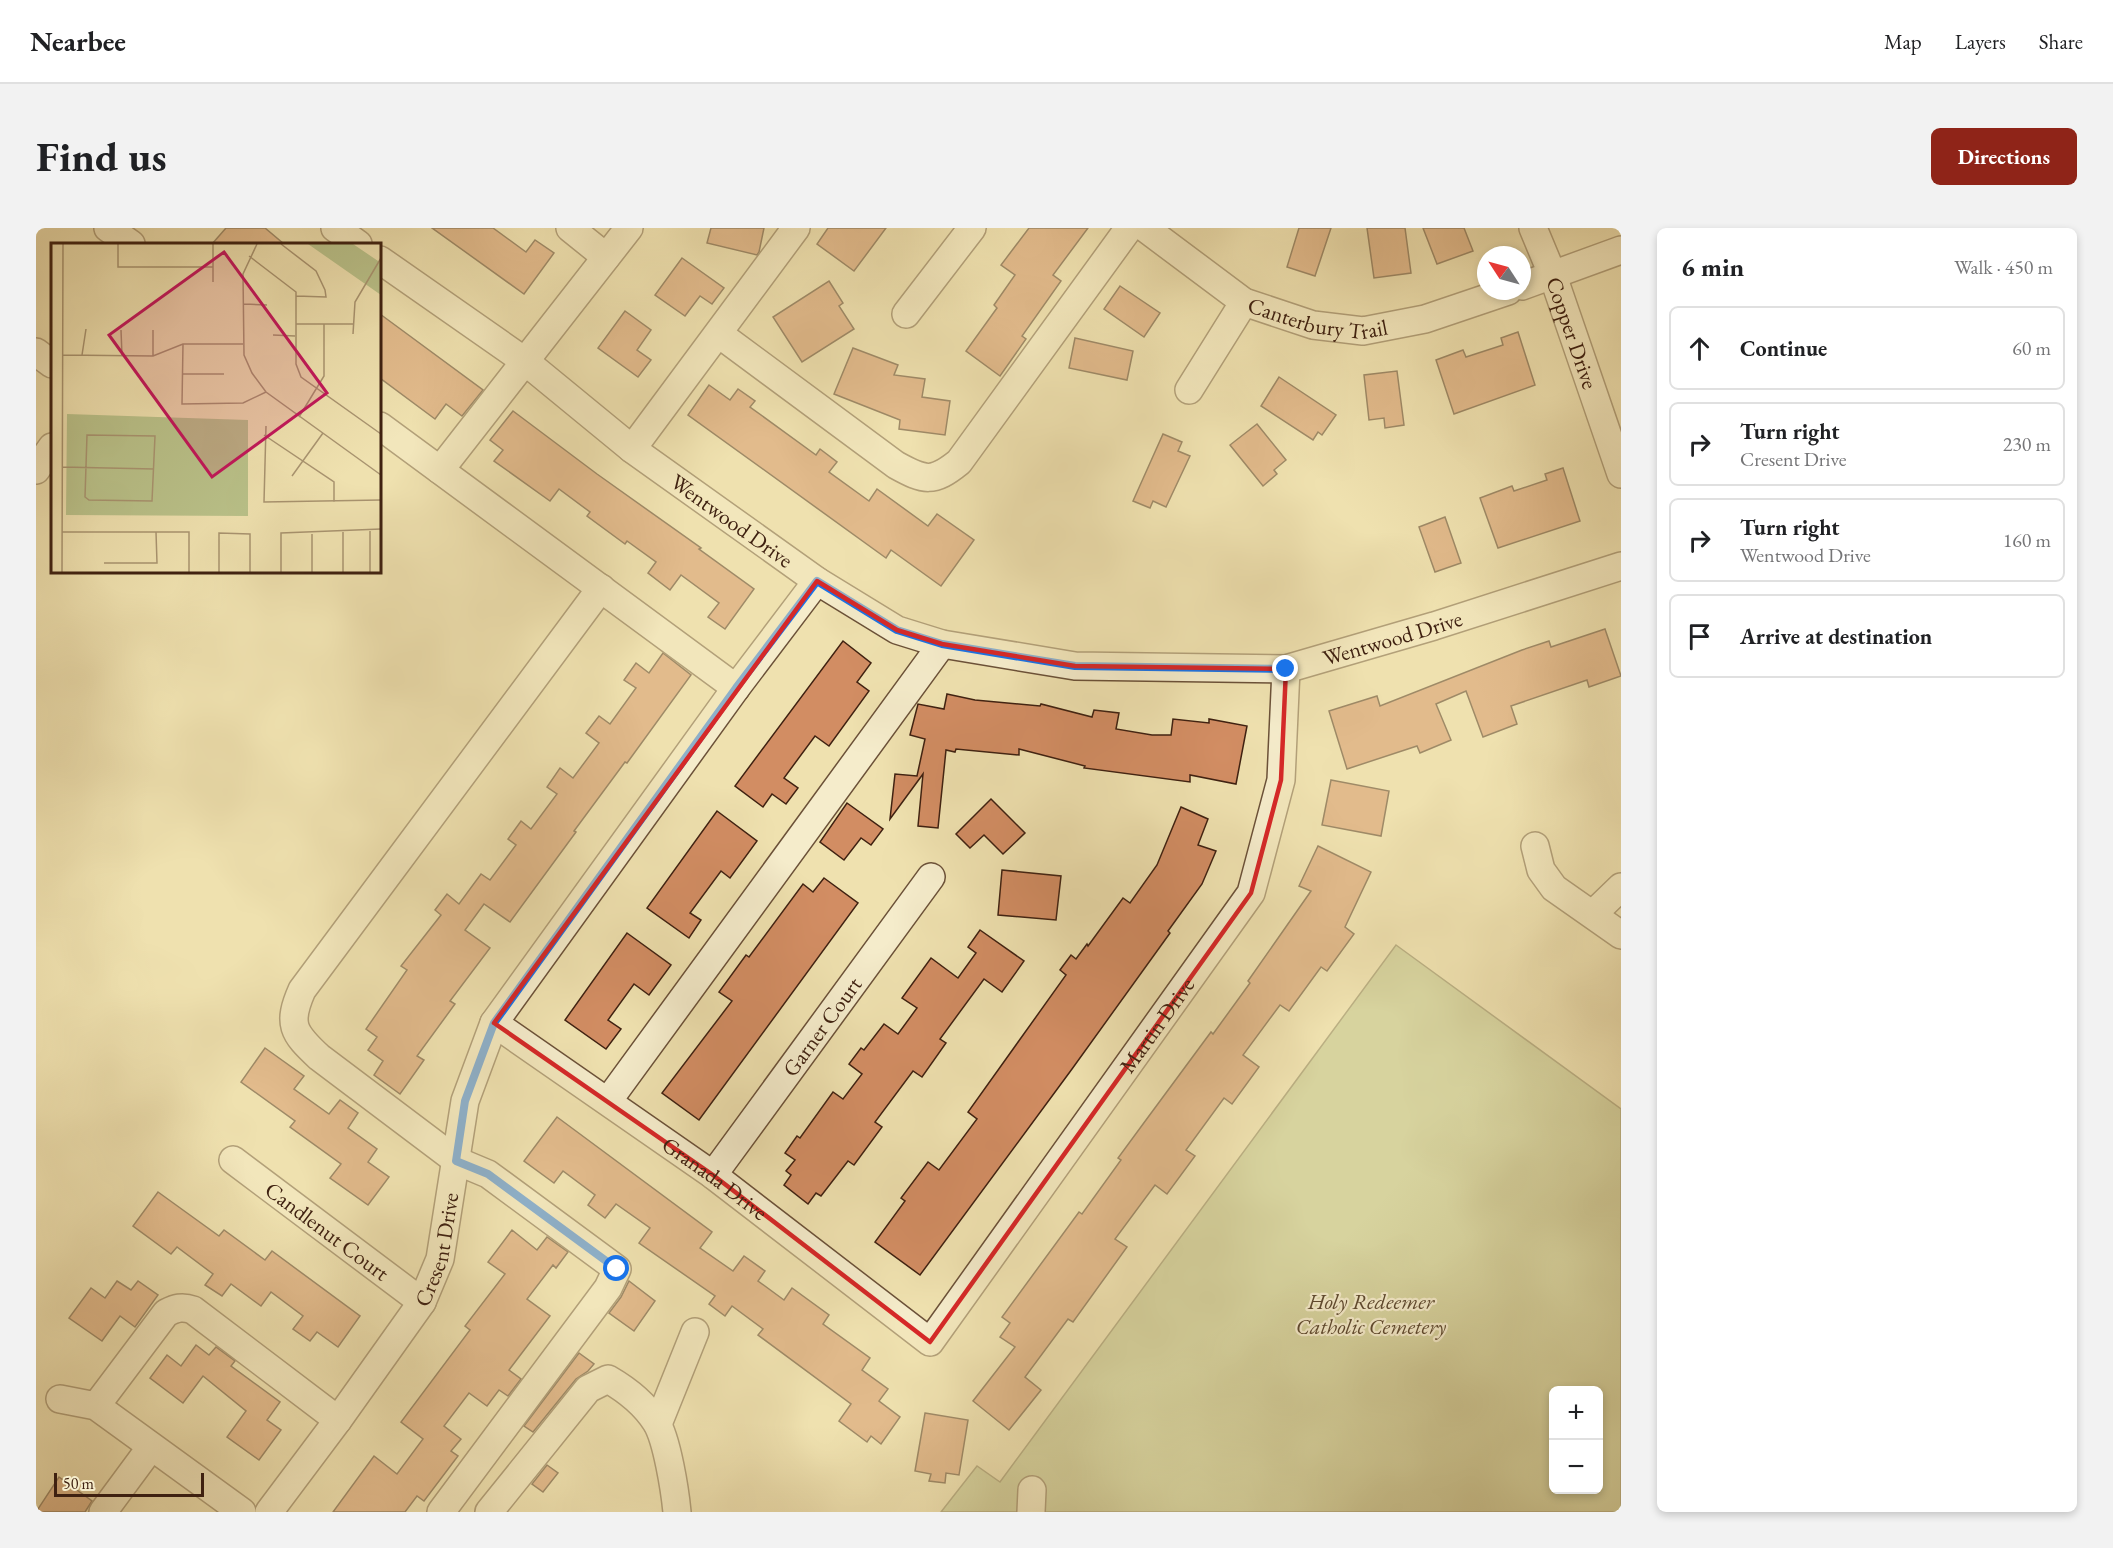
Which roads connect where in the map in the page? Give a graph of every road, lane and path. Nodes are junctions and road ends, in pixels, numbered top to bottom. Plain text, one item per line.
1 (108, 228) edge
2 (334, 228) edge
3 (570, 228) edge
4 (628, 228) edge
5 (796, 228) edge
6 (972, 228) edge
7 (1129, 228) edge
8 (1145, 228) edge
9 (1533, 228) edge
10 (130, 243) edge
11 (356, 243) edge
12 (1621, 250) edge
13 (606, 257) junction
14 (381, 261) edge
15 (1553, 276) junction
16 (1531, 283) edge
17 (1481, 300) edge
18 (1244, 302) junction
19 (906, 314) dead end
20 (719, 334) junction
21 (36, 352) edge
22 (526, 362) junction
23 (51, 363) edge
24 (1189, 390) dead end
25 (381, 427) edge
26 (51, 448) edge
27 (632, 449) junction
28 (36, 470) edge
29 (440, 470) junction
30 (1621, 474) edge
31 (1621, 566) edge
32 (817, 581) junction
33 (601, 588) junction
34 (942, 644) junction
35 (1286, 669) junction
36 (736, 688) junction
37 (1535, 846) dead end
38 (932, 877) dead end
39 (1621, 887) edge
40 (1593, 914) junction
41 (1621, 935) edge
42 (494, 1023) junction
43 (608, 1101) junction
44 (233, 1160) dead end
45 (456, 1161) junction
46 (713, 1175) junction
47 (422, 1302) junction
48 (694, 1332) dead end
49 (930, 1342) joint
50 (60, 1399) dead end
51 (96, 1406) junction
52 (338, 1420) junction
53 (658, 1424) junction
54 (151, 1447) junction
55 (103, 1512) edge
56 (242, 1512) edge
57 (269, 1512) edge
58 (441, 1512) edge
59 (489, 1512) edge
60 (677, 1512) edge

1 - 10 street
2 - 11 street
3 - 13 street
4 - 13 street
5 - 20 street
6 - 19 street
7 - 20 street
8 - 18 street, Canterbury Trail
9 - 15 street, Copper Drive
12 - 15 street
13 - 22 street
14 - 22 street, Wentwood Drive
15 - 16 street
15 - 30 street, Copper Drive
17 - 18 street, Canterbury Trail
18 - 24 street
20 - 27 street
21 - 23 street
22 - 27 street, Wentwood Drive
22 - 29 street
25 - 29 street
26 - 28 street
27 - 32 street, Wentwood Drive
29 - 33 street
31 - 35 street, Wentwood Drive
32 - 34 street, Wentwood Drive
32 - 36 street, Cresent Drive
33 - 36 street
33 - 45 street
34 - 35 street, Wentwood Drive
34 - 43 street
35 - 49 street, Martin Drive
36 - 42 street, Cresent Drive
37 - 40 street
38 - 46 street, Garner Court
39 - 40 street
40 - 41 street
42 - 43 street, Granada Drive
42 - 45 street, Cresent Drive
43 - 46 street, Granada Drive
44 - 47 street, Candlenut Court
45 - 47 street, Cresent Drive
45 - 58 street
46 - 49 street, Granada Drive
47 - 52 street, Cresent Drive
48 - 53 street
50 - 51 street
51 - 52 street
51 - 54 street
52 - 57 street, Cresent Drive
53 - 59 street
53 - 60 street
54 - 55 street
54 - 56 street

